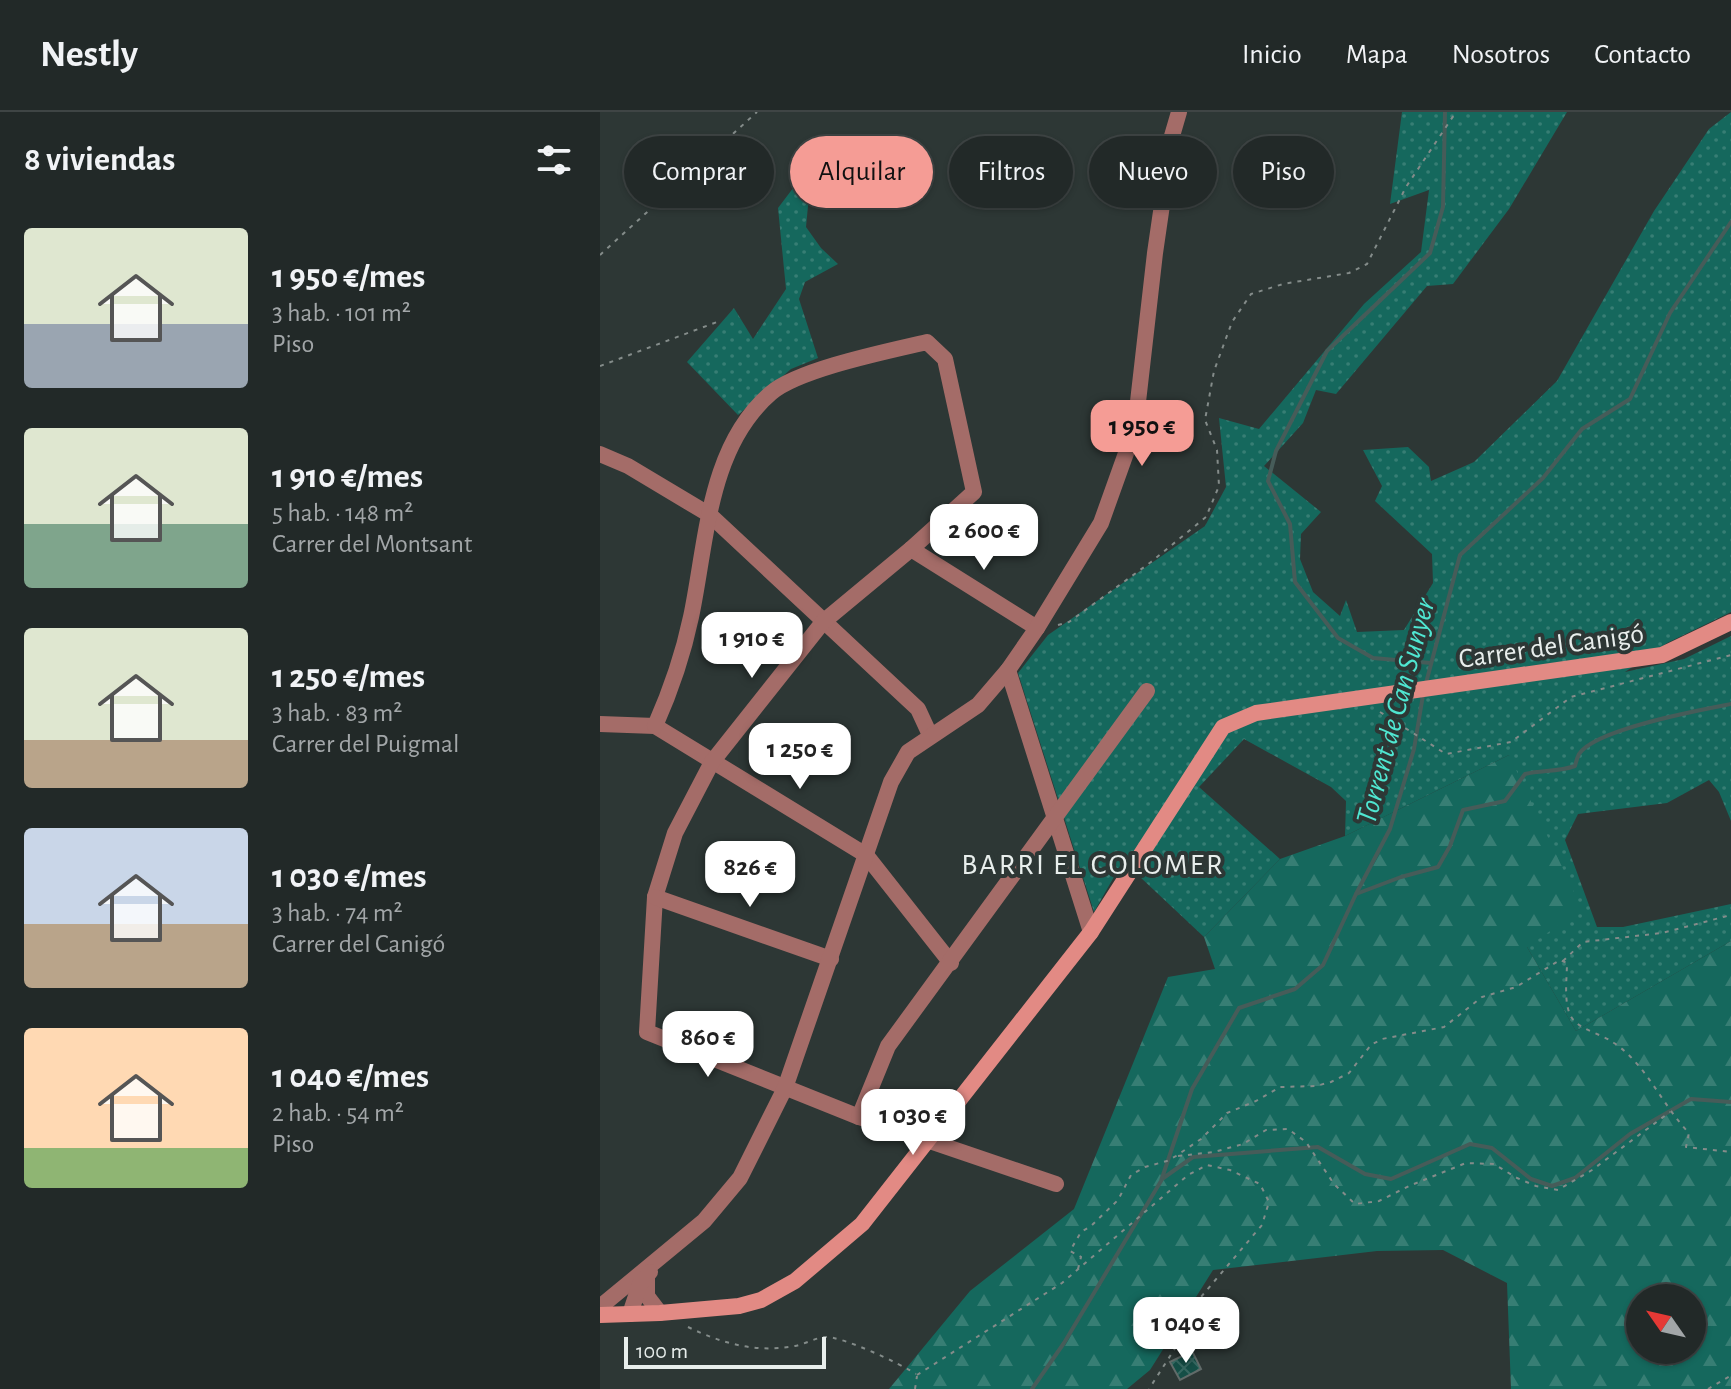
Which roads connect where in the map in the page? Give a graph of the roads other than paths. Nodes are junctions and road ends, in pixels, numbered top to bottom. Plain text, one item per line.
1 (1179, 112) edge
2 (600, 454) edge
3 (710, 515) junction
4 (911, 549) junction
5 (823, 622) junction
6 (1731, 622) edge
7 (1037, 628) junction
8 (1008, 670) junction
9 (1147, 691) dead end
10 (600, 724) edge
11 (655, 726) junction
12 (930, 735) junction
13 (712, 762) junction
14 (1056, 818) junction
15 (866, 855) junction
16 (655, 897) junction
17 (1091, 932) junction
18 (831, 959) junction
19 (951, 963) junction
20 (785, 1088) junction
21 (859, 1117) junction
22 (927, 1140) junction
23 (1056, 1184) dead end
24 (660, 1258) junction
25 (647, 1275) junction
26 (626, 1285) junction
27 (600, 1307) edge
28 (660, 1313) junction
29 (626, 1314) junction
30 (600, 1315) edge

1 - 7 street
2 - 3 street
3 - 4 street
3 - 5 street
3 - 11 street
4 - 5 street
4 - 7 street
5 - 12 street
5 - 13 street
6 - 17 street, Carrer del Canigó
7 - 8 street
8 - 12 street
8 - 14 street
9 - 14 street
10 - 11 street
11 - 13 street
12 - 15 street
13 - 15 street
13 - 16 street
14 - 17 street
14 - 19 street
15 - 18 street
15 - 19 street
16 - 18 street
16 - 20 street
17 - 22 street, Carrer del Canigó
18 - 20 street
19 - 21 street
20 - 21 street
20 - 24 street
21 - 22 street
22 - 23 street
22 - 28 street, Carrer del Canigó
24 - 25 street
24 - 26 street
25 - 28 street
25 - 29 street
26 - 27 street
26 - 29 street
28 - 29 street, Carrer del Canigó
29 - 30 street, Carrer del Canigó

